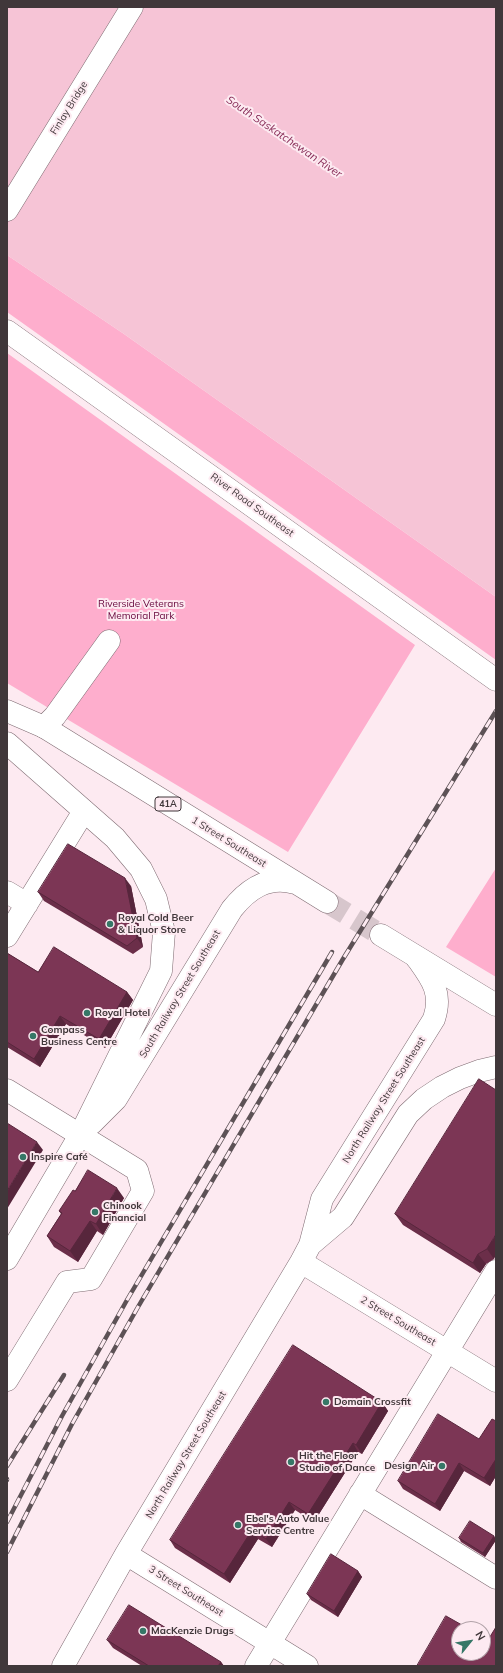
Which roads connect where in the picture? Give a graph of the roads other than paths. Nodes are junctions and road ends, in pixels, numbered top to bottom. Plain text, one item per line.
1 (132, 7) edge
2 (7, 210) edge
3 (7, 331) edge
4 (109, 641) dead end
5 (496, 680) edge
6 (7, 711) edge
7 (44, 727) junction
8 (7, 744) edge
9 (84, 811) junction
10 (297, 884) junction
11 (7, 892) edge
12 (327, 902) tunnel mouth
13 (27, 904) junction
14 (381, 935) tunnel mouth
15 (7, 936) edge
16 (416, 957) junction
17 (496, 1005) edge
18 (496, 1067) edge
19 (7, 1090) edge
20 (80, 1135) junction
21 (305, 1254) junction
22 (7, 1259) edge
23 (496, 1271) edge
24 (447, 1351) junction
25 (7, 1380) edge
26 (496, 1381) edge
27 (360, 1494) junction
28 (126, 1554) junction
29 (496, 1578) edge
30 (270, 1643) junction
31 (63, 1666) edge
32 (256, 1666) edge
33 (307, 1666) edge

1 - 2 street, Finlay Bridge
3 - 5 street, River Road Southeast
4 - 7 street
6 - 7 street, 1 Street Southeast / 41A
7 - 10 street, 1 Street Southeast / 41A
8 - 9 street, South Railway Street Southeast
9 - 13 street
9 - 20 street, South Railway Street Southeast
10 - 12 street, 1 Street Southeast / 41A
10 - 20 street, South Railway Street Southeast
11 - 13 street
13 - 15 street
14 - 16 street
16 - 17 street
16 - 21 street, North Railway Street Southeast
18 - 21 street, North Railway Street Southeast
19 - 20 street
20 - 22 street, South Railway Street Southeast
20 - 25 street
21 - 24 street, 2 Street Southeast
21 - 28 street, North Railway Street Southeast
23 - 24 street
24 - 26 street, 2 Street Southeast
24 - 27 street
27 - 29 street
27 - 30 street
28 - 30 street, 3 Street Southeast
28 - 31 street, North Railway Street Southeast
30 - 32 street
30 - 33 street, 3 Street Southeast

